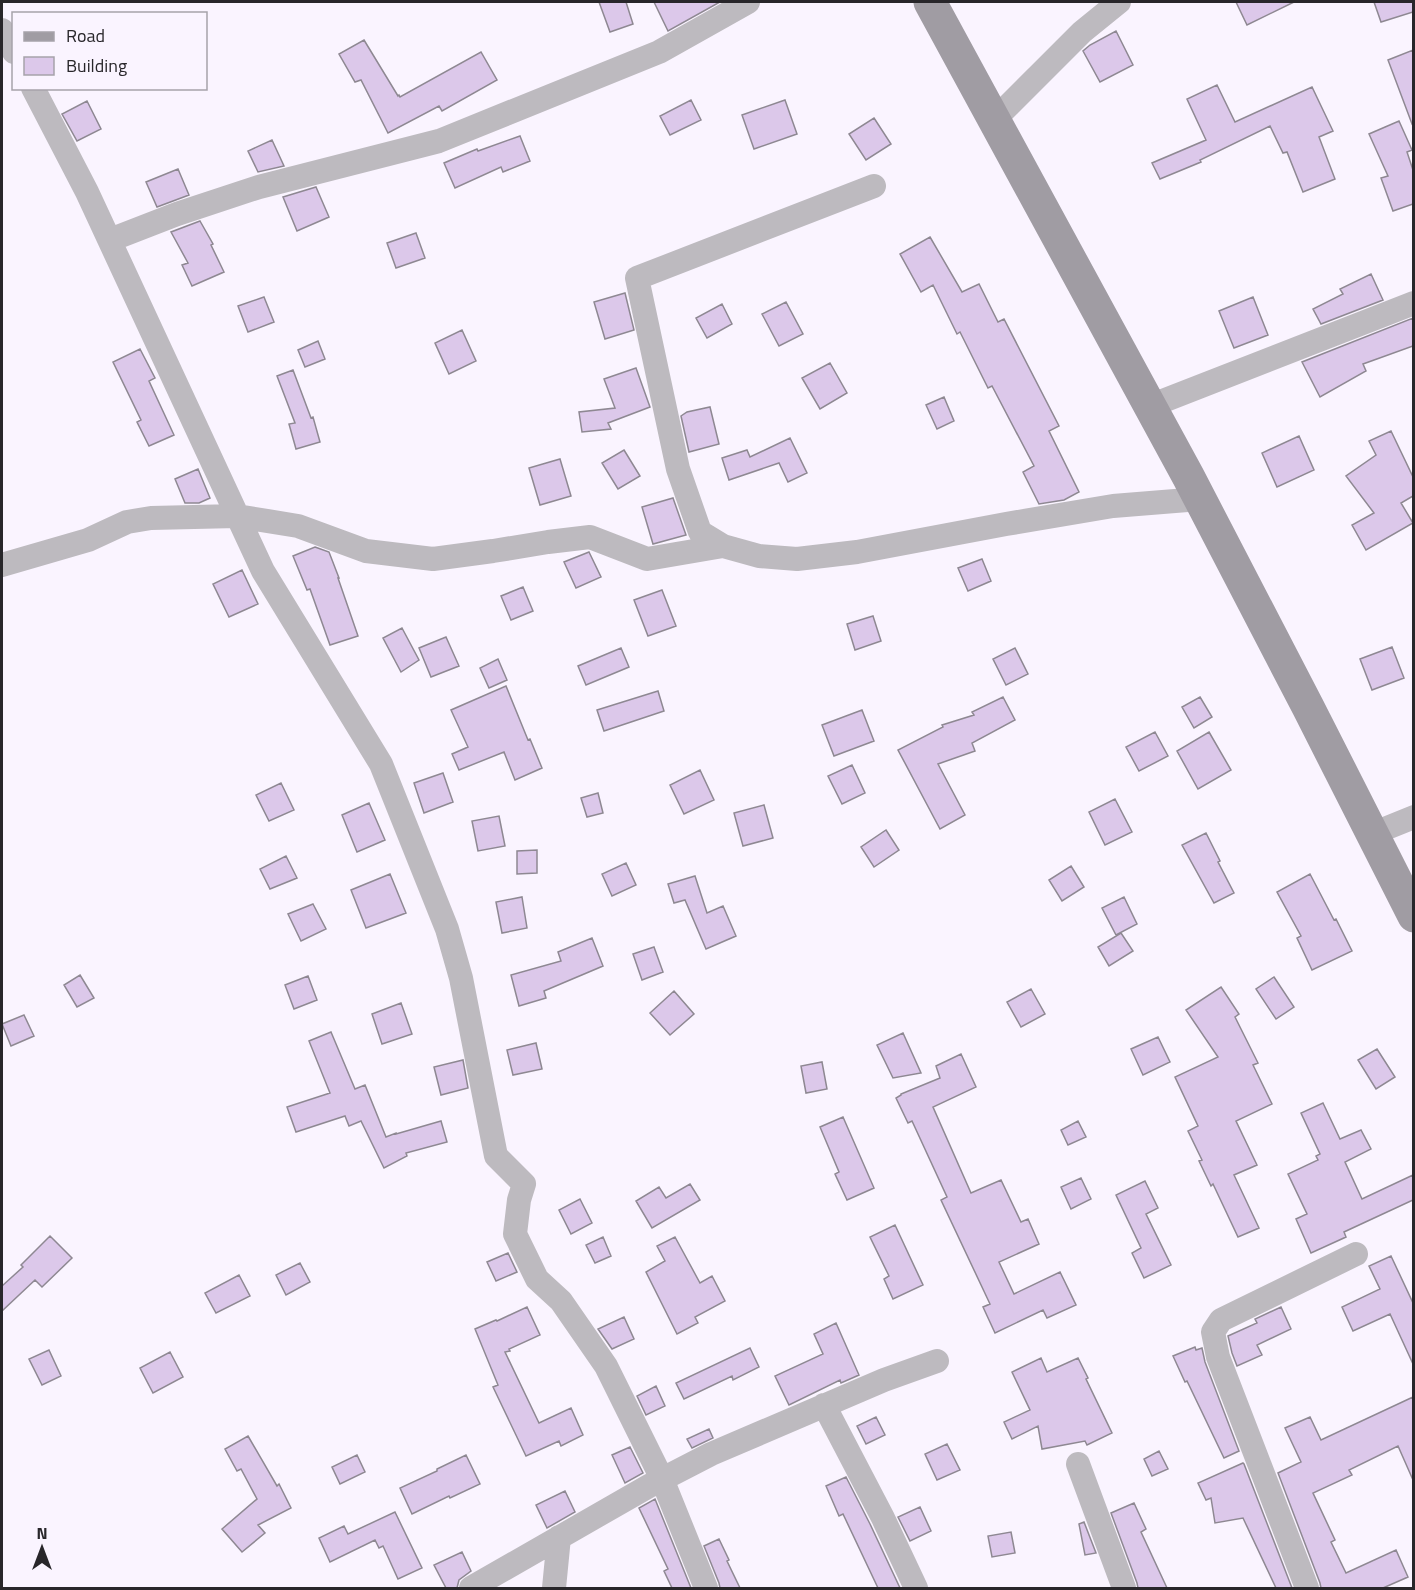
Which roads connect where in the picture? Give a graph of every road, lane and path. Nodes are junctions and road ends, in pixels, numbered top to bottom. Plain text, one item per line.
1 (748, 2) edge
2 (930, 2) edge
3 (1119, 2) edge
4 (2, 30) edge
5 (12, 48) edge
6 (34, 90) edge
7 (994, 120) junction
8 (874, 186) dead end
9 (110, 240) junction
10 (1413, 303) edge
11 (1150, 406) junction
12 (1200, 500) junction
13 (237, 516) junction
14 (723, 546) junction
15 (2, 565) edge
16 (1413, 817) edge
17 (1372, 834) junction
18 (1413, 916) edge
19 (1356, 1254) dead end
20 (937, 1361) dead end
21 (824, 1405) junction
22 (1078, 1464) dead end
23 (662, 1479) junction
24 (559, 1537) junction
25 (471, 1588) edge
26 (554, 1588) edge
27 (706, 1588) edge
28 (916, 1588) edge
29 (1124, 1588) edge
30 (1307, 1588) edge

1 - 9 street
2 - 7 main road
3 - 7 street
4 - 5 street
6 - 9 street
7 - 11 main road
8 - 14 street
9 - 13 street
10 - 11 street
11 - 12 main road
12 - 14 street
12 - 17 main road
13 - 14 street
13 - 15 street
13 - 23 street
16 - 17 street
17 - 18 main road
19 - 30 street
20 - 21 street
21 - 23 street
21 - 28 street
22 - 29 street
23 - 24 street
23 - 27 street
24 - 25 street
24 - 26 street

